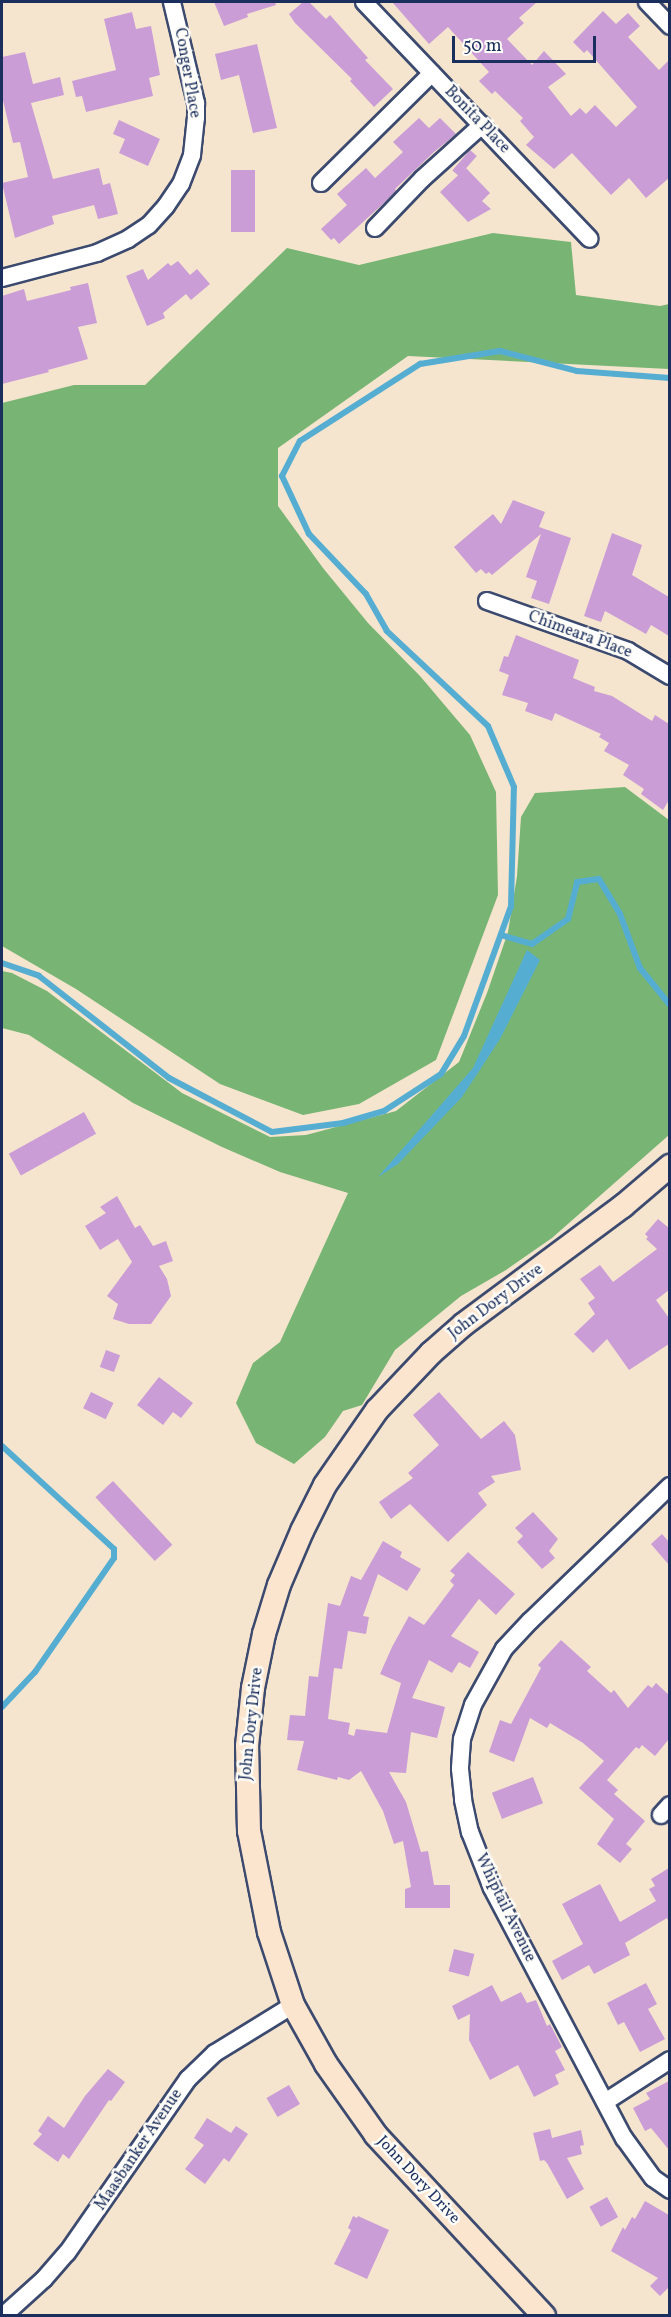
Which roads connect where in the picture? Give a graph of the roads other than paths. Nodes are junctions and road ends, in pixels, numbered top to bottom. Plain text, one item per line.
1 (172, 2) edge
2 (364, 2) edge
3 (647, 2) edge
4 (669, 26) edge
5 (432, 73) junction
6 (482, 125) junction
7 (321, 183) dead end
8 (375, 228) dead end
9 (590, 239) dead end
10 (2, 275) edge
11 (487, 601) dead end
12 (669, 676) edge
13 (669, 1166) edge
14 (669, 1486) edge
15 (293, 2005) junction
16 (669, 2060) edge
17 (605, 2102) junction
18 (669, 2190) edge
19 (3, 2316) edge
20 (544, 2316) edge

1 - 10 street, Conger Place
2 - 5 street, Bonita Place
3 - 4 street
5 - 6 street, Bonita Place
5 - 7 street
6 - 8 street
6 - 9 street, Bonita Place
11 - 12 street, Chimeara Place
13 - 15 street, John Dory Drive
14 - 17 street, Whiptail Avenue
15 - 19 street, Maasbanker Avenue
15 - 20 street, John Dory Drive
16 - 17 street
17 - 18 street, Whiptail Avenue

